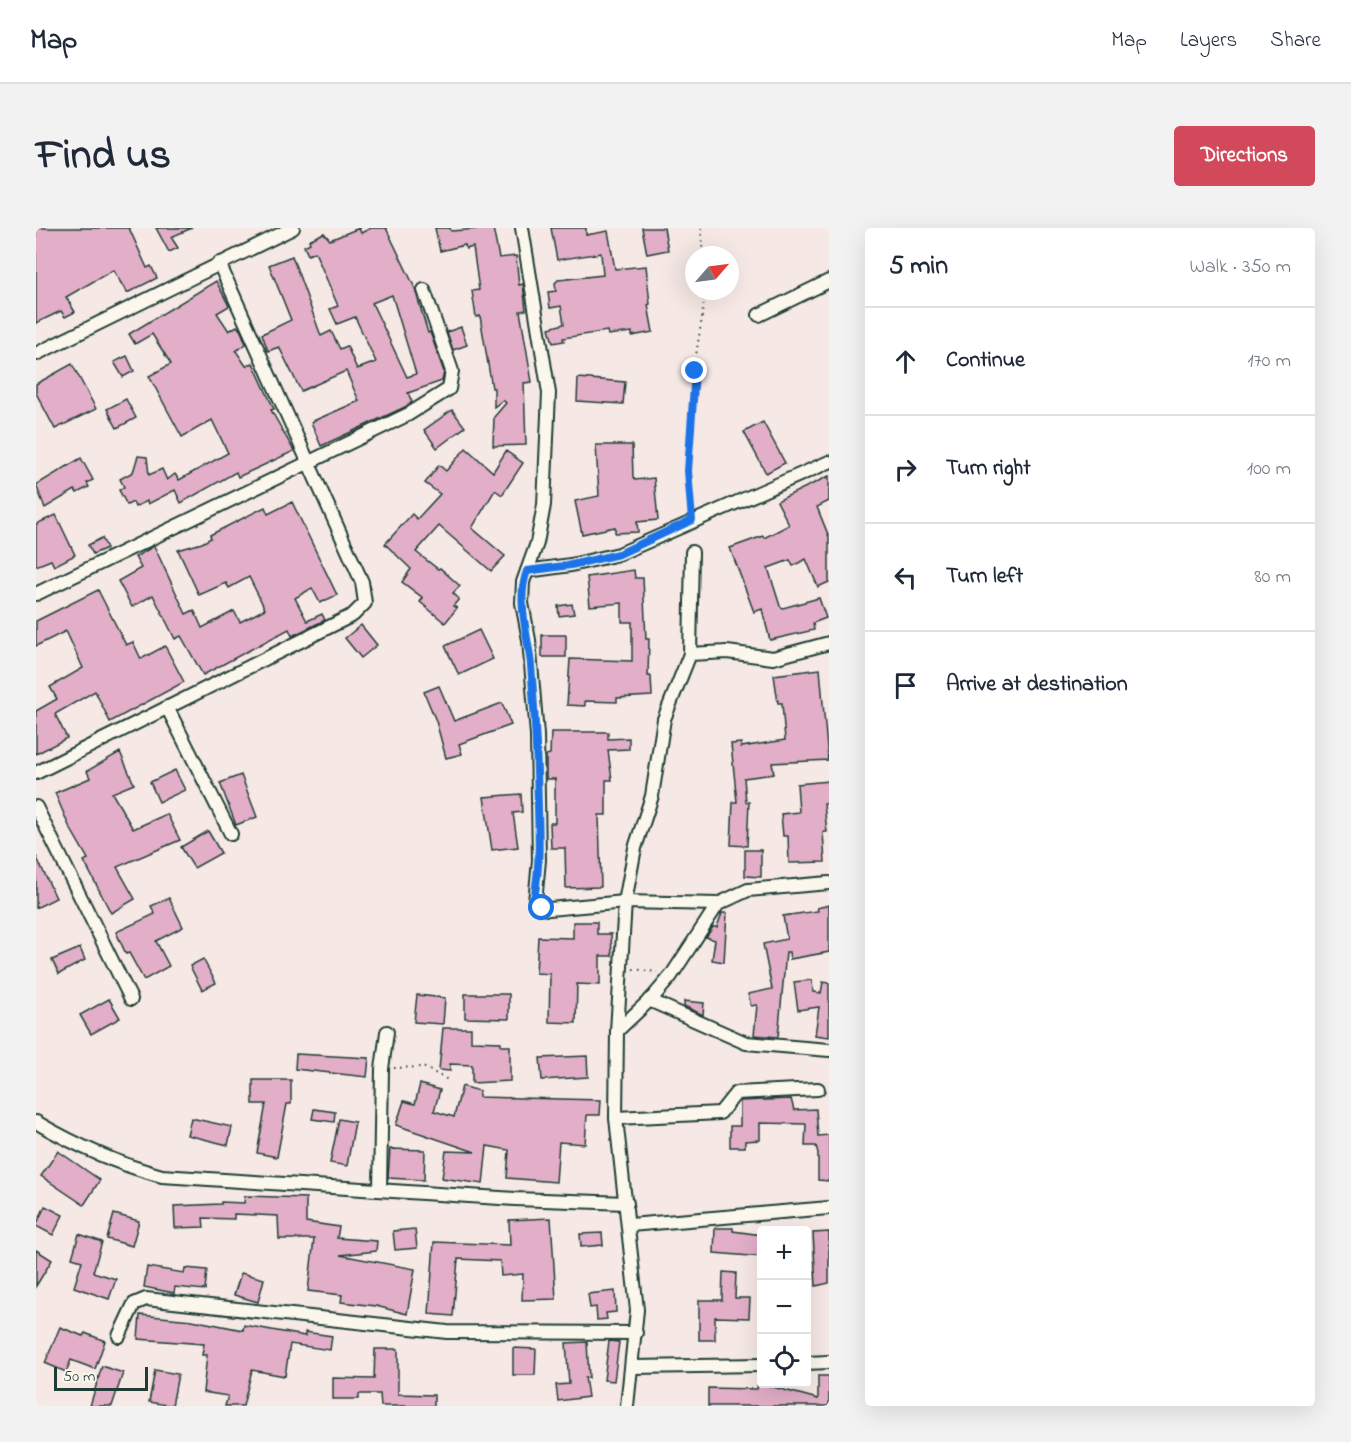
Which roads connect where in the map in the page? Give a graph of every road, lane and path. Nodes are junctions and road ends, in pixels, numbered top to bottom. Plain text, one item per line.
1 (294, 228) edge
2 (522, 228) edge
3 (701, 228) edge
4 (702, 246) edge
5 (219, 263) junction
6 (829, 281) edge
7 (424, 290) dead end
8 (704, 300) edge
9 (759, 315) dead end
10 (36, 354) edge
11 (829, 462) edge
12 (307, 463) junction
13 (692, 520) junction
14 (692, 552) dead end
15 (527, 571) junction
16 (36, 594) edge
17 (829, 644) edge
18 (690, 654) junction
19 (167, 707) junction
20 (36, 773) edge
21 (36, 807) edge
22 (231, 834) dead end
23 (829, 883) edge
24 (625, 902) junction
25 (718, 904) junction
26 (621, 968) junction
27 (671, 976) junction
28 (131, 999) dead end
29 (649, 1000) junction
30 (616, 1031) junction
31 (387, 1032) dead end
32 (829, 1050) edge
33 (382, 1068) junction
34 (450, 1081) dead end
35 (818, 1089) dead end
36 (616, 1118) junction
37 (36, 1122) edge
38 (381, 1190) junction
39 (627, 1203) junction
40 (829, 1208) edge
41 (630, 1225) junction
42 (636, 1333) junction
43 (119, 1336) dead end
44 (829, 1362) edge
45 (811, 1363) edge
46 (757, 1365) edge
47 (633, 1367) junction
48 (627, 1406) edge

1 - 5 street
2 - 15 street
3 - 4 path
5 - 10 street
5 - 12 street
6 - 9 street
7 - 12 street
8 - 13 path
11 - 13 street
12 - 16 street
12 - 19 street
13 - 15 street
14 - 18 street
15 - 24 street
17 - 18 street
18 - 24 street
19 - 20 street
19 - 22 street
21 - 28 street
23 - 25 street
24 - 25 street
24 - 26 street
25 - 27 street
26 - 27 path
26 - 30 street
27 - 29 street
29 - 30 street
29 - 32 street
30 - 36 street
31 - 33 street
33 - 34 path
33 - 38 street
35 - 36 street
36 - 39 street
37 - 38 street
38 - 39 street
39 - 41 street
40 - 41 street
41 - 42 street
42 - 43 street
42 - 47 street
44 - 45 street
46 - 47 street
47 - 48 street

